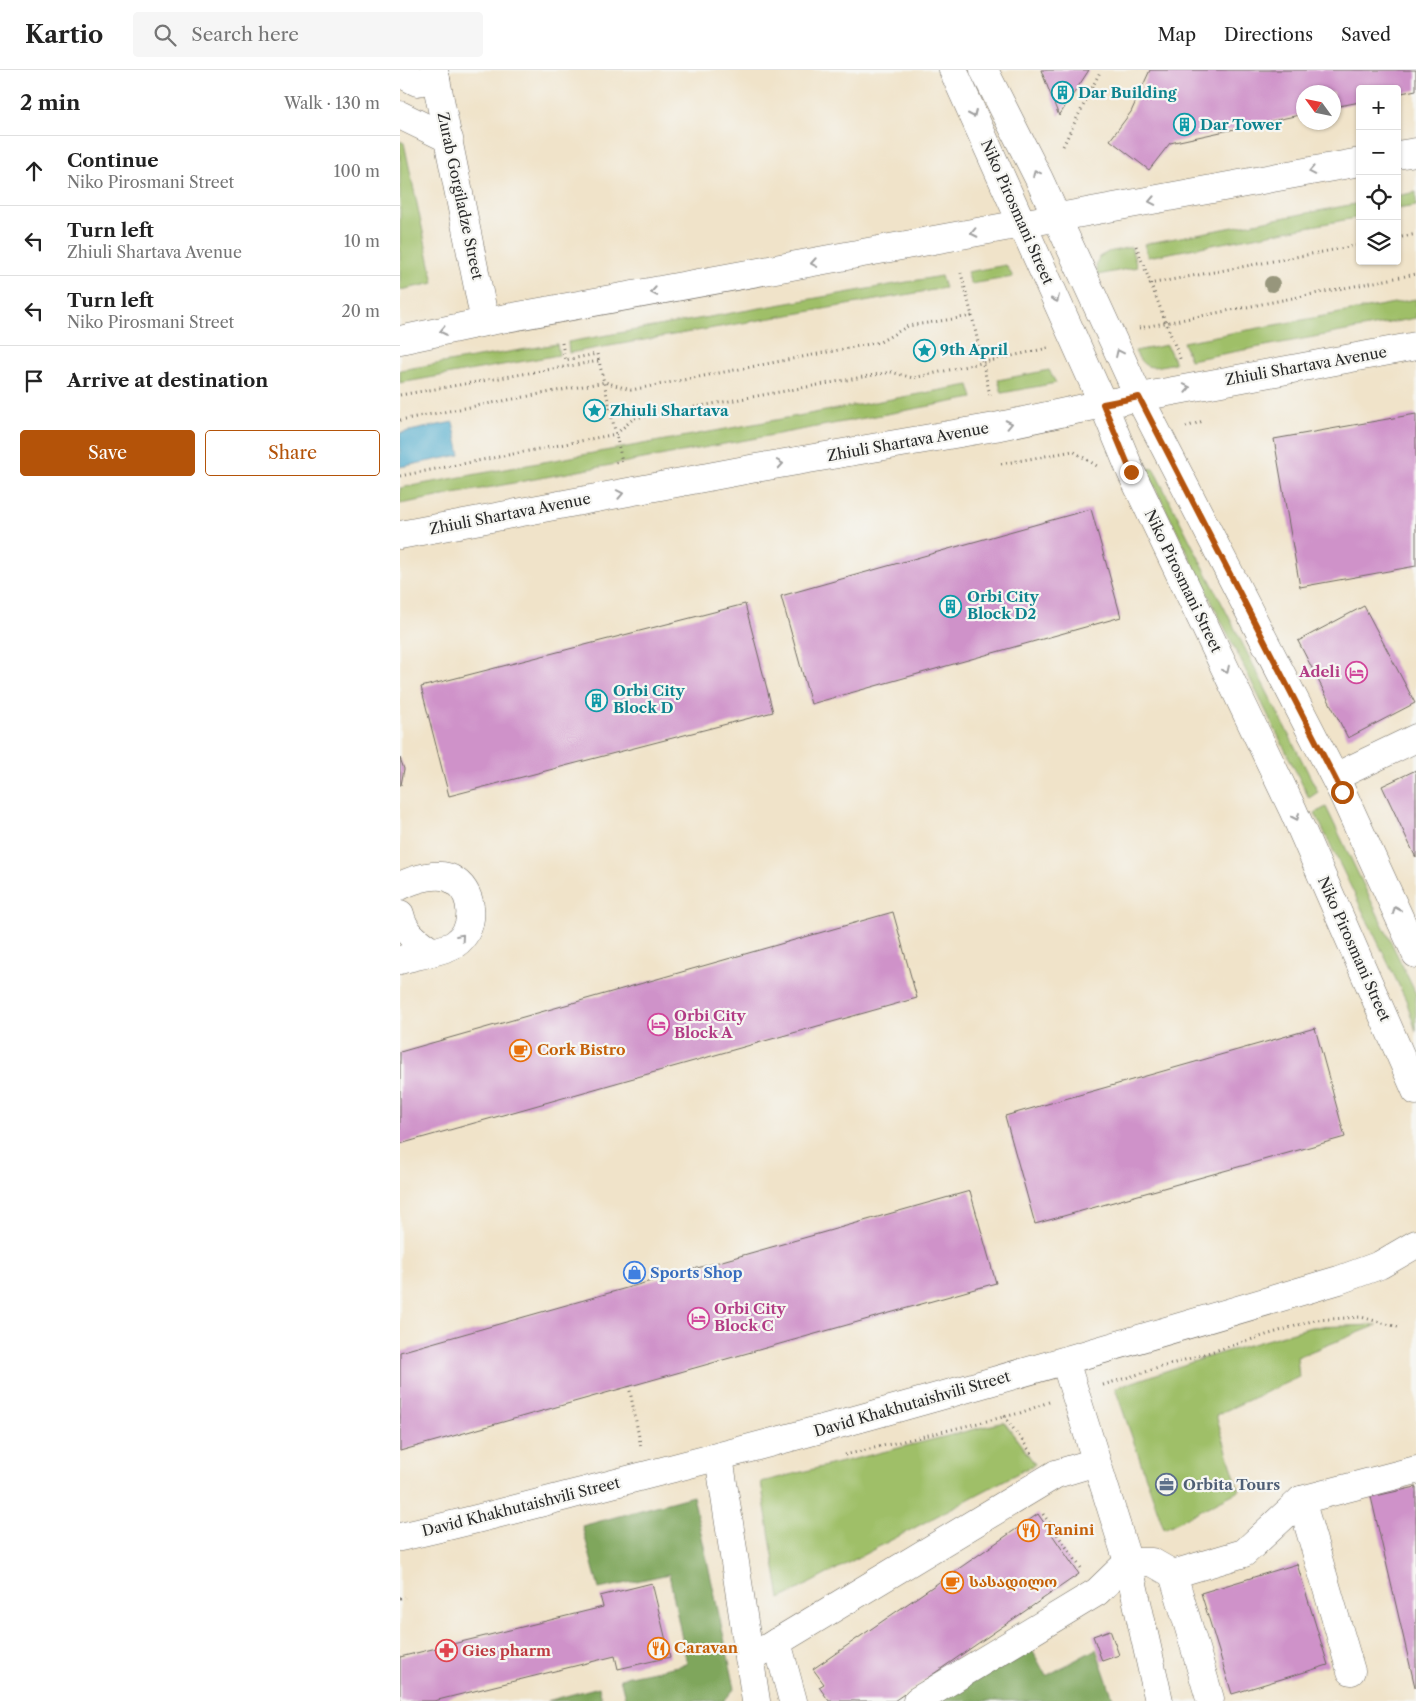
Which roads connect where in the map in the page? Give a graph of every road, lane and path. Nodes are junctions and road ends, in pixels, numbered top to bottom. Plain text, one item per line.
1 (953, 70) edge
2 (984, 70) edge
3 (1101, 70) edge
4 (400, 73) edge
5 (435, 75) edge
6 (400, 115) edge
7 (449, 139) junction
8 (1063, 146) dead end
9 (1416, 152) edge
10 (1401, 154) edge
11 (1356, 163) edge
12 (1057, 218) junction
13 (1022, 223) junction
14 (1416, 234) edge
15 (1401, 237) edge
16 (1136, 246) dead end
17 (1356, 246) edge
18 (962, 272) dead end
19 (1416, 274) edge
20 (1149, 284) junction
21 (972, 316) junction
22 (485, 322) junction
23 (1165, 323) junction
24 (1133, 330) dead end
25 (400, 340) edge
26 (562, 343) dead end
27 (1058, 345) dead end
28 (1416, 346) edge
29 (599, 361) junction
30 (1182, 362) dead end
31 (983, 363) junction
32 (605, 382) junction
33 (400, 395) edge
34 (990, 395) dead end
35 (1139, 397) junction
36 (1103, 404) junction
37 (400, 420) edge
38 (616, 434) junction
39 (608, 464) dead end
40 (1000, 464) dead end
41 (1101, 469) dead end
42 (400, 476) edge
43 (400, 535) edge
44 (1416, 738) edge
45 (1335, 777) junction
46 (403, 890) edge
47 (400, 914) edge
48 (431, 951) junction
49 (1416, 954) edge
50 (400, 960) edge
51 (1416, 1092) edge
52 (1416, 1244) edge
53 (1065, 1361) junction
54 (629, 1386) dead end
55 (1004, 1416) dead end
56 (719, 1457) junction
57 (1096, 1462) junction
58 (1416, 1470) edge
59 (645, 1475) junction
60 (1038, 1484) junction
61 (1301, 1500) junction
62 (400, 1537) edge
63 (1128, 1562) junction
64 (1173, 1574) junction
65 (1097, 1592) junction
66 (406, 1597) dead end
67 (400, 1598) edge
68 (777, 1642) junction
69 (749, 1659) junction
70 (1350, 1671) dead end
71 (1210, 1699) dead end
72 (756, 1701) edge
73 (793, 1701) edge
74 (917, 1701) edge
75 (1159, 1701) edge

1 -> 13 street, Niko Pirosmani Street
12 -> 2 street, Niko Pirosmani Street
3 - 8 path
4 - 5 street
5 - 7 street, Zurab Gorgiladze Street
6 - 7 street
7 - 22 street, Zurab Gorgiladze Street
9 - 10 street
11 -> 12 street
12 - 13 street
35 -> 12 street, Niko Pirosmani Street
13 -> 22 street
13 -> 36 street, Niko Pirosmani Street
14 - 15 path
16 - 20 path
17 - 20 path
18 - 21 path
19 - 23 path
20 - 23 path
21 - 31 path
21 - 32 path
22 -> 25 street
23 - 24 path
23 - 30 path
26 - 29 path
27 - 31 path
35 -> 28 street, Zhiuli Shartava Avenue
29 - 32 path
29 - 33 path
31 - 34 path
31 - 38 path
32 - 37 path
32 - 38 path
35 - 36 street, Zhiuli Shartava Avenue
35 - 45 street, Niko Pirosmani Street
43 -> 36 street, Zhiuli Shartava Avenue
36 -> 51 street, Niko Pirosmani Street
38 - 39 path
38 - 42 path
40 - 41 path
44 - 45 street
49 -> 45 street, Niko Pirosmani Street
48 -> 46 street
47 - 48 street
48 - 50 street
52 - 53 street, David Khakhutaishvili Street
53 - 56 street, David Khakhutaishvili Street
53 - 57 street
54 - 59 path
55 - 60 path
56 - 59 street, David Khakhutaishvili Street
56 - 69 street
57 - 60 street
57 - 63 street
58 - 61 street
59 - 62 street, David Khakhutaishvili Street
60 - 65 path
60 - 68 street
61 - 64 street
61 - 70 street
63 - 64 street
63 - 65 street
63 - 75 street
64 - 71 street
65 - 74 street
66 - 67 path
68 - 69 street
68 - 73 street
69 - 72 street

